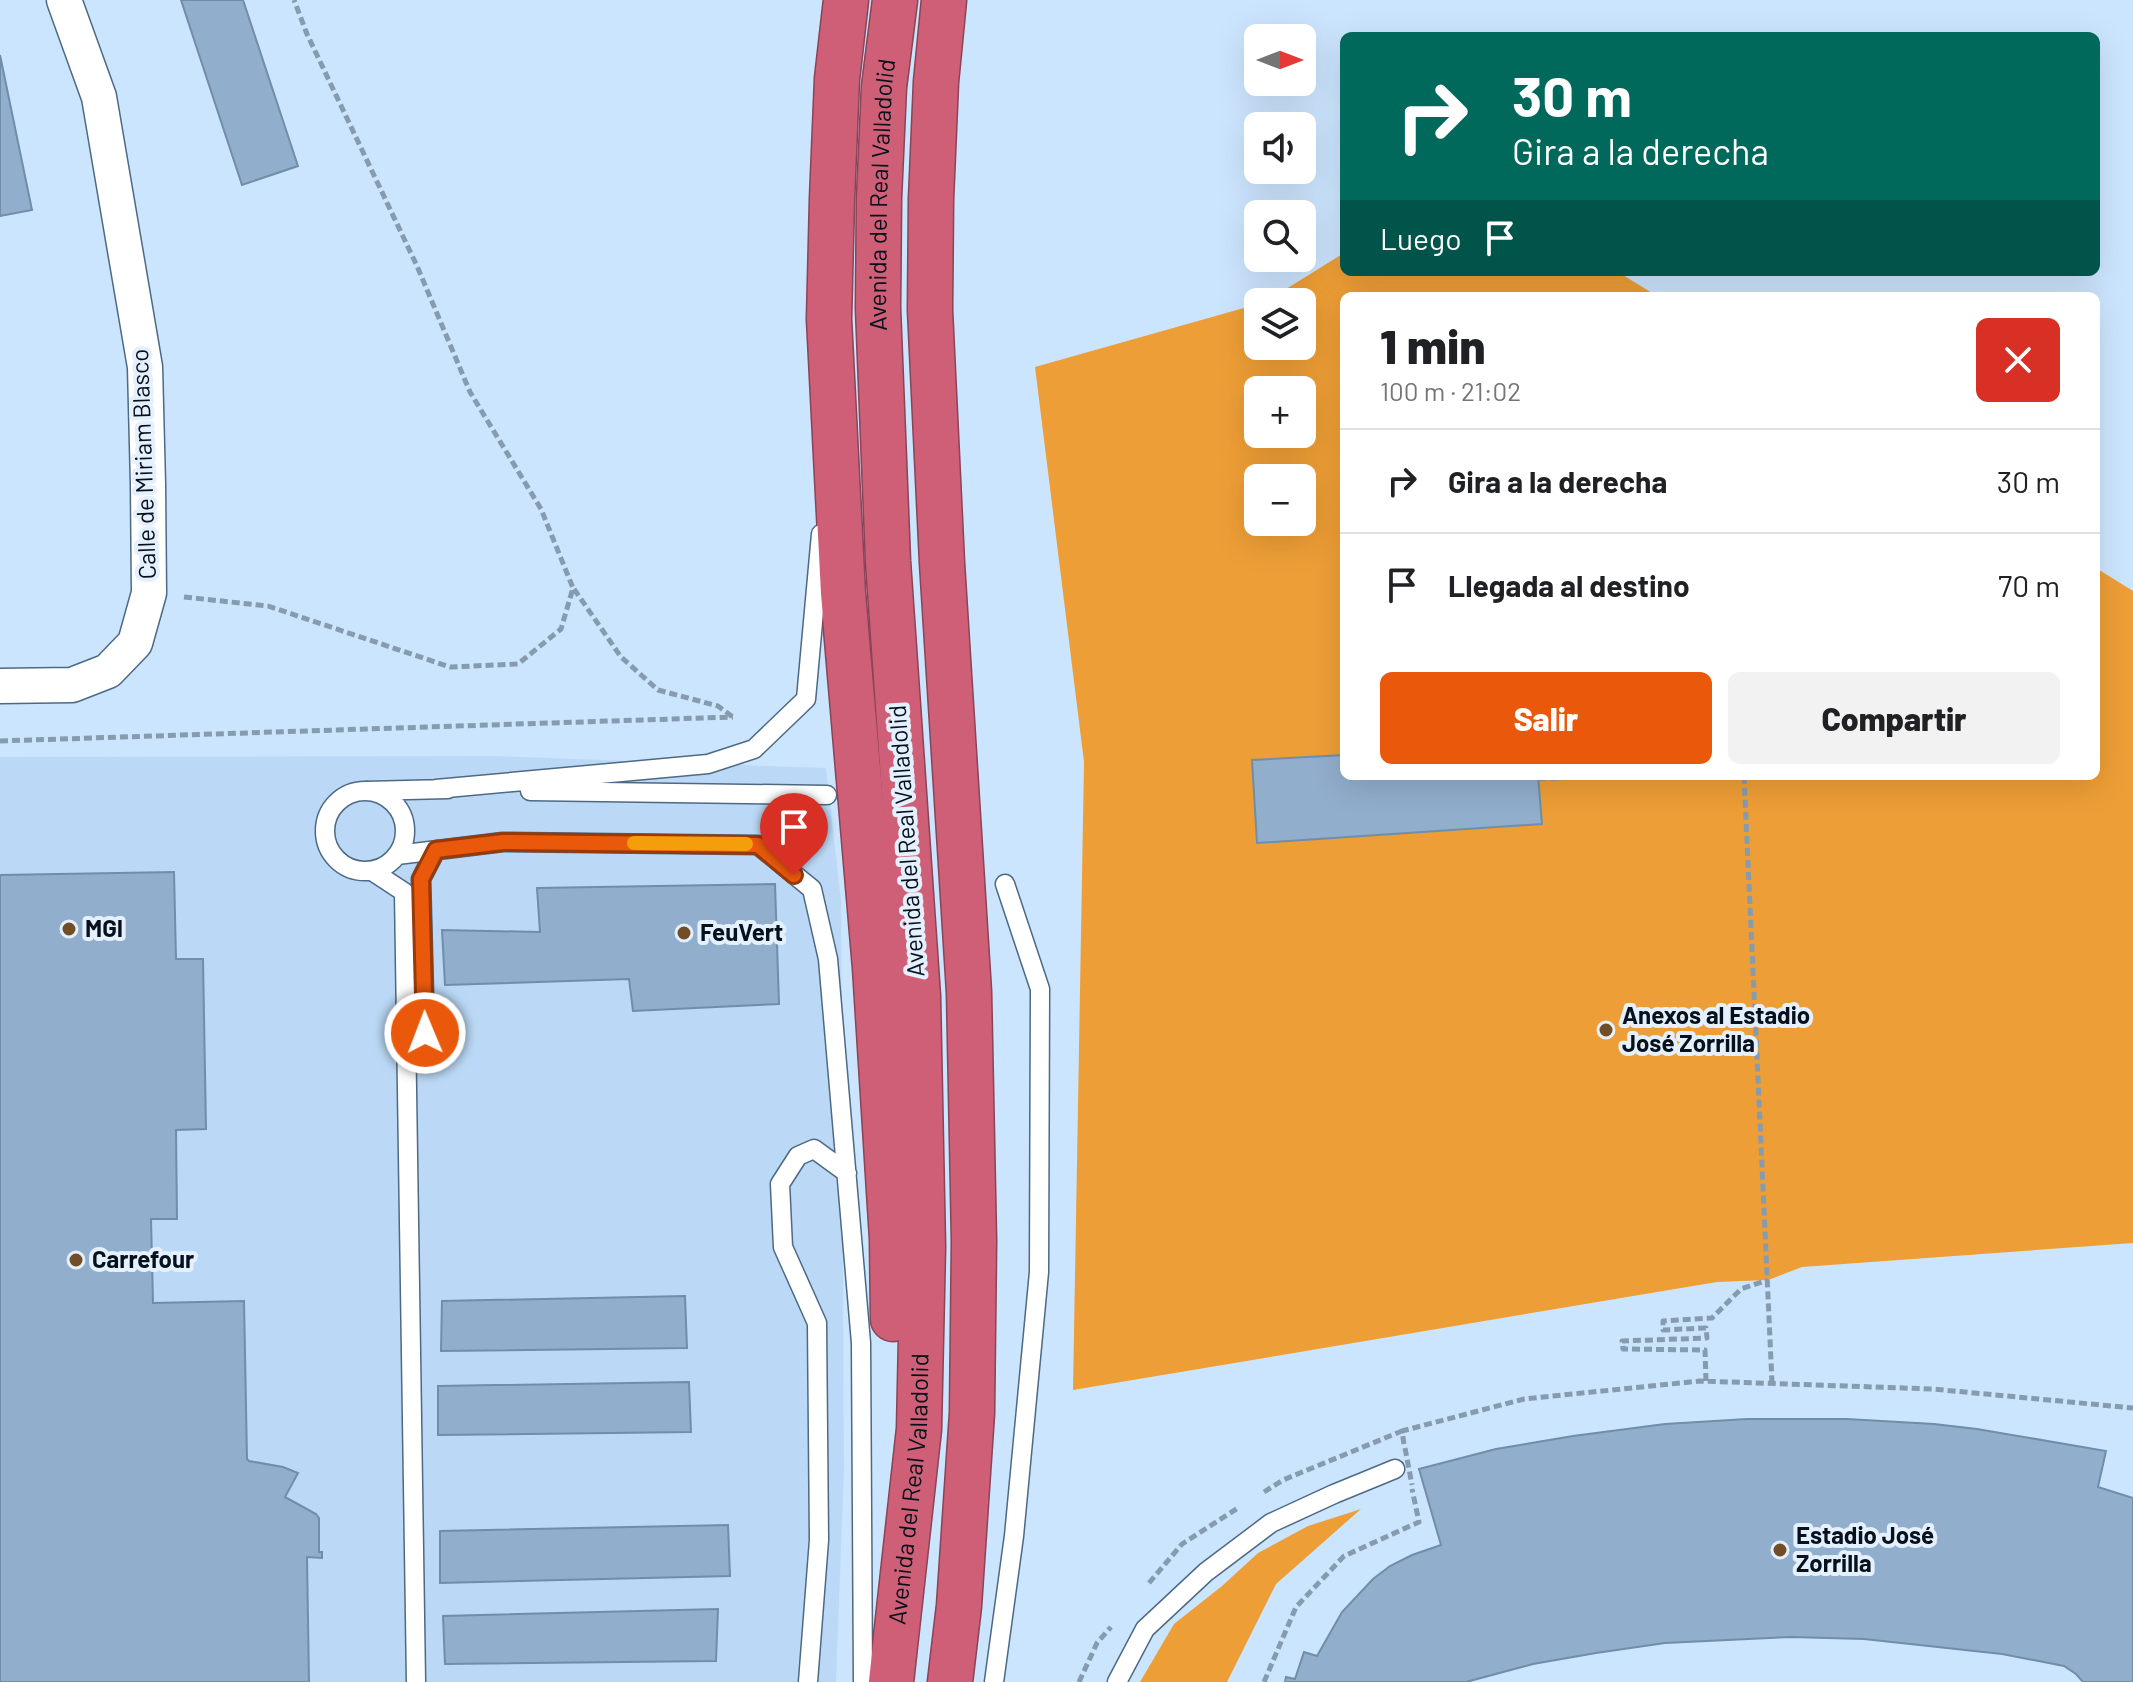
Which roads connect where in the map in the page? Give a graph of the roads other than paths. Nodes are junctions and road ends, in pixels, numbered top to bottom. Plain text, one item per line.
1 (64, 0) edge
2 (846, 0) edge
3 (895, 0) edge
4 (944, 0) edge
5 (829, 319) junction
6 (0, 686) edge
7 (436, 789) junction
8 (366, 791) junction
9 (827, 795) dead end
10 (436, 850) junction
11 (397, 855) junction
12 (372, 871) junction
13 (1005, 884) dead end
14 (416, 1034) junction
15 (847, 1173) junction
16 (1395, 1469) dead end
17 (902, 1581) junction
18 (416, 1682) edge
19 (808, 1682) edge
20 (863, 1682) edge
21 (891, 1682) edge
22 (950, 1682) edge
23 (994, 1682) edge
24 (1117, 1682) edge

1 - 6 street, Calle de Miriam Blasco
2 - 5 highway
3 - 17 highway, Avenida del Real Valladolid
4 - 22 highway, Avenida del Real Valladolid
5 - 7 lane
5 - 17 highway
7 - 8 lane
7 - 9 lane
8 - 11 lane
8 - 12 lane
10 - 11 lane
10 - 14 lane
10 - 15 lane
11 - 12 lane
12 - 14 lane
13 - 23 lane
14 - 18 lane
15 - 19 lane
15 - 20 lane
16 - 24 lane
17 - 21 highway, Avenida del Real Valladolid

